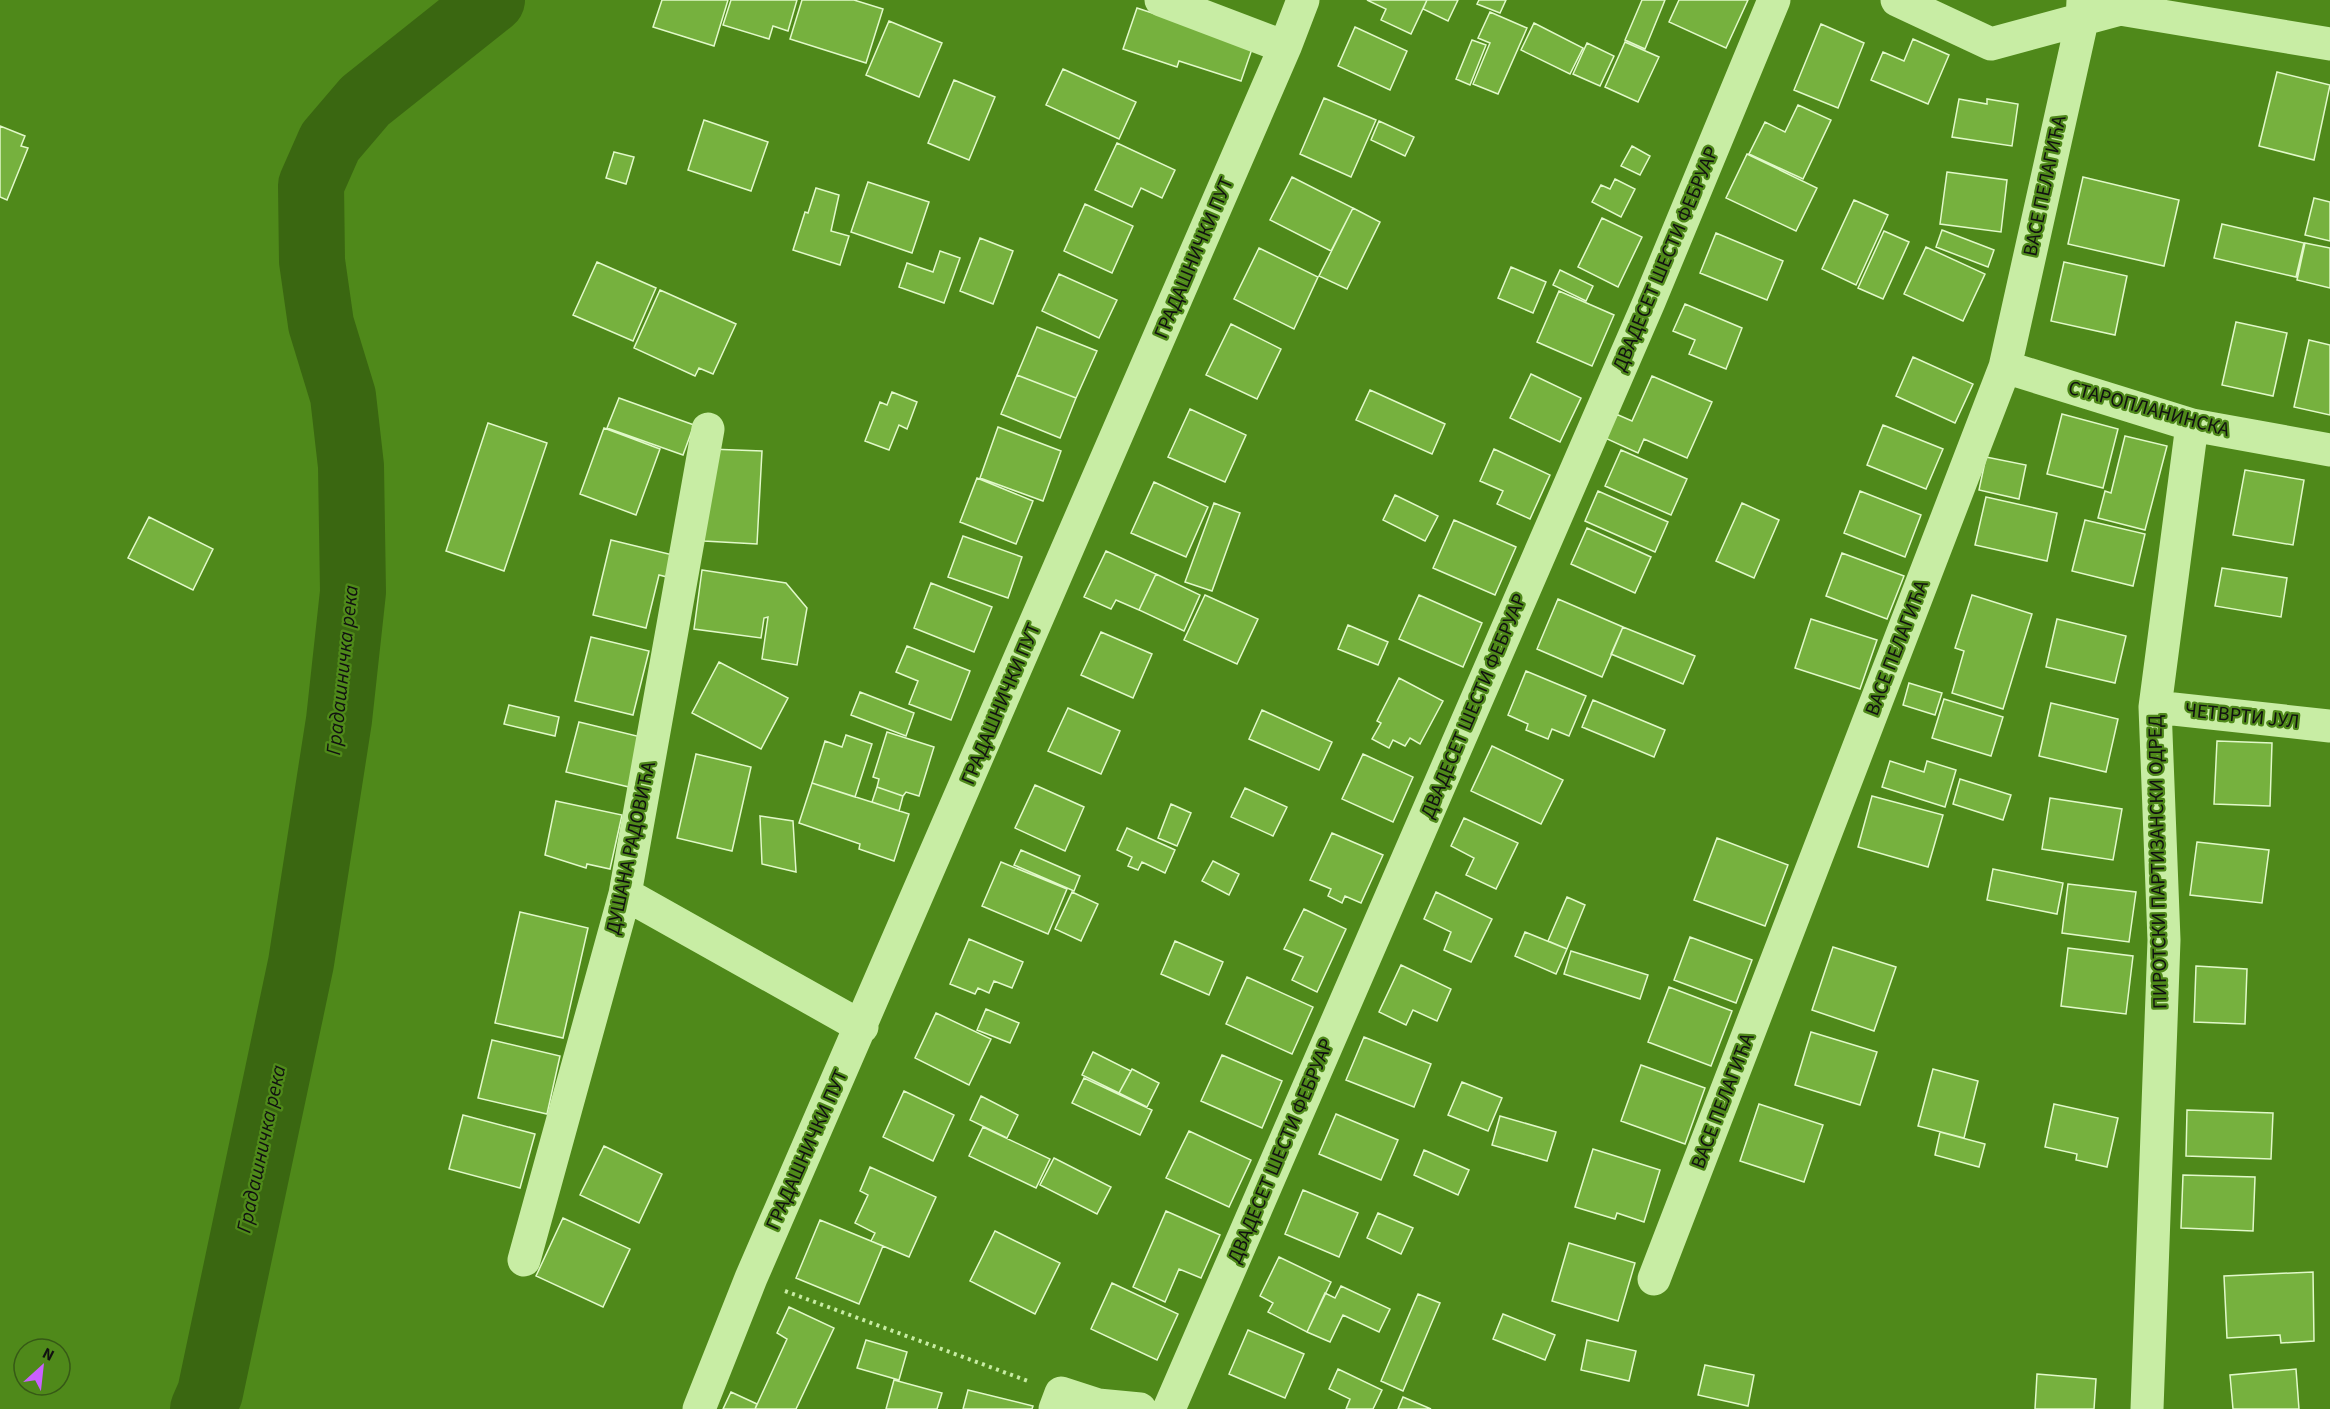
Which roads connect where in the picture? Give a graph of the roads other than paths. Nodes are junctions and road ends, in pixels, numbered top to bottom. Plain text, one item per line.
1 (1161, 0) edge
2 (1303, 0) edge
3 (1774, 0) edge
4 (1897, 0) edge
5 (2082, 10) edge
6 (2330, 44) edge
7 (1285, 47) junction
8 (2005, 367) junction
9 (2192, 424) junction
10 (708, 429) dead end
11 (2330, 450) edge
12 (2155, 707) junction
13 (2330, 726) edge
14 (625, 894) junction
15 (862, 1027) junction
16 (524, 1260) dead end
17 (1654, 1279) dead end
18 (1058, 1401) edge
19 (699, 1409) edge
20 (1140, 1409) edge
21 (1169, 1409) edge
22 (2147, 1409) edge

1 - 7 street
2 - 7 street, ГРАДАШНИЧКИ ПУТ
3 - 21 street, ДВАДЕСЕТ ШЕСТИ ФЕБРУАР
4 - 5 street
5 - 6 street
5 - 8 street, ВАСЕ ПЕЛАГИЋА
7 - 15 street, ГРАДАШНИЧКИ ПУТ
8 - 9 street, СТАРОПЛАНИНСКА
8 - 17 street, ВАСЕ ПЕЛАГИЋА
9 - 11 street, СТАРОПЛАНИНСКА
9 - 12 street, ПИРОТСКИ ПАРТИЗАНСКИ ОДРЕД
10 - 14 street, ДУШАНА РАДОВИЋА
12 - 13 street, ЧЕТВРТИ ЈУЛ
12 - 22 street, ПИРОТСКИ ПАРТИЗАНСКИ ОДРЕД
14 - 15 street
14 - 16 street, ДУШАНА РАДОВИЋА
15 - 19 street, ГРАДАШНИЧКИ ПУТ
18 - 20 street

